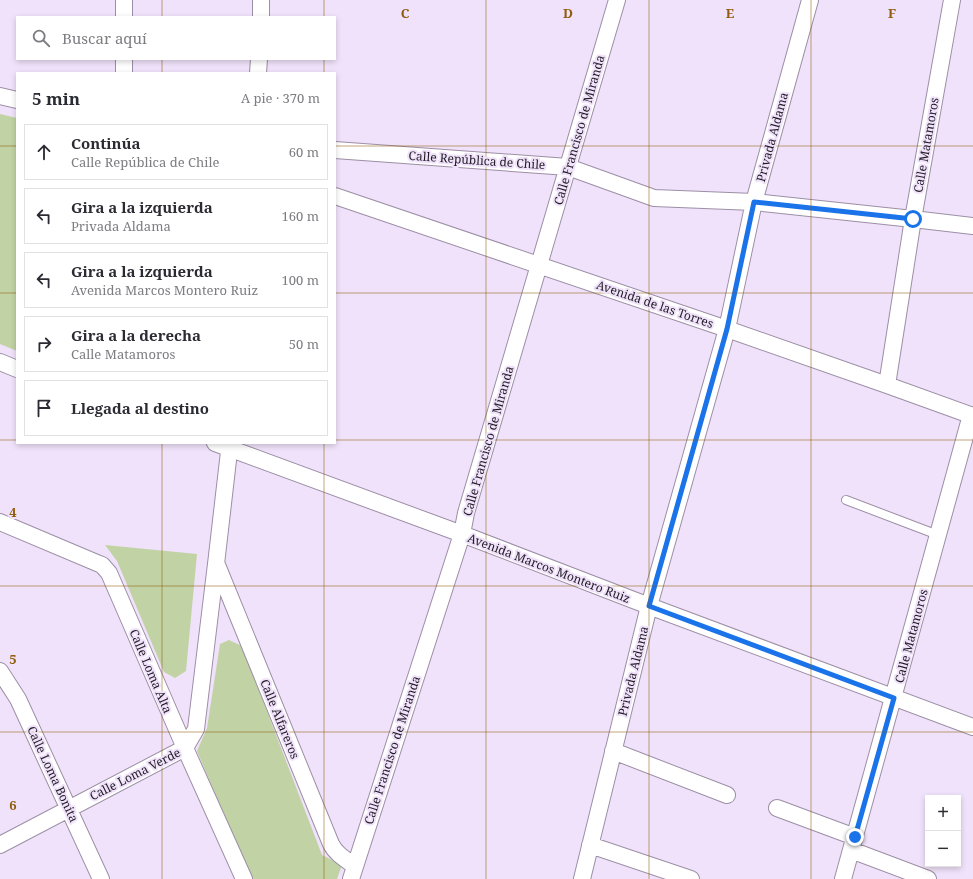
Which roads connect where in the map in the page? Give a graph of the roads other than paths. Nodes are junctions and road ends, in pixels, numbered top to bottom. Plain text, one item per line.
1 (124, 0) edge
2 (261, 0) edge
3 (617, 0) edge
4 (810, 0) edge
5 (952, 0) edge
6 (124, 16) edge
7 (260, 16) edge
8 (124, 60) edge
9 (259, 60) edge
10 (124, 72) edge
11 (258, 72) edge
12 (0, 96) edge
13 (16, 100) edge
14 (336, 150) edge
15 (568, 167) junction
16 (336, 196) edge
17 (754, 202) junction
18 (913, 219) junction
19 (973, 226) edge
20 (539, 265) junction
21 (727, 329) junction
22 (0, 362) edge
23 (16, 369) edge
24 (887, 385) junction
25 (972, 416) edge
26 (225, 445) edge
27 (846, 500) dead end
28 (0, 522) edge
29 (462, 534) junction
30 (938, 536) junction
31 (216, 564) junction
32 (649, 606) junction
33 (0, 671) edge
34 (894, 698) junction
35 (973, 727) edge
36 (185, 748) junction
37 (613, 751) junction
38 (727, 795) dead end
39 (777, 808) dead end
40 (69, 809) junction
41 (853, 844) junction
42 (0, 845) edge
43 (590, 845) junction
44 (353, 872) edge
45 (102, 879) edge
46 (244, 879) edge
47 (582, 879) edge
48 (691, 879) edge
49 (843, 879) edge
50 (928, 879) edge

1 - 6 street
2 - 7 street
3 - 15 street, Calle Francisco de Miranda
4 - 17 street, Privada Aldama
5 - 18 street, Calle Matamoros
8 - 10 street
9 - 11 street
12 - 13 street
14 - 15 street, Calle República de Chile
15 - 17 street, Calle República de Chile
15 - 20 street, Calle Francisco de Miranda
16 - 20 street, Avenida de las Torres
17 - 18 street, Calle República de Chile
17 - 21 street, Privada Aldama
18 - 19 street, Calle República de Chile
18 - 24 street, Calle Matamoros
20 - 21 street, Avenida de las Torres
20 - 29 street, Calle Francisco de Miranda
21 - 24 street, Avenida de las Torres
21 - 32 street, Privada Aldama
22 - 23 street
24 - 25 street, Avenida de las Torres
25 - 30 street, Calle Matamoros
26 - 29 street, Avenida Marcos Montero Ruiz
26 - 31 street, Calle Alfareros
27 - 30 lane
28 - 36 street, Calle Loma Alta
29 - 32 street, Avenida Marcos Montero Ruiz
29 - 44 street, Calle Francisco de Miranda
30 - 34 street, Calle Matamoros
31 - 36 street, Calle Alfareros
31 - 44 street, Calle Alfareros
32 - 34 street, Avenida Marcos Montero Ruiz
32 - 37 street, Privada Aldama
33 - 40 street, Calle Loma Bonita
34 - 35 street, Avenida Marcos Montero Ruiz
34 - 41 street, Calle Matamoros
36 - 40 street, Calle Loma Verde
36 - 46 street, Calle Loma Alta
37 - 38 street
37 - 43 street, Privada Aldama
39 - 41 street
40 - 42 street, Calle Loma Verde
40 - 45 street, Calle Loma Bonita
41 - 49 street, Calle Matamoros
41 - 50 street
43 - 47 street, Privada Aldama
43 - 48 street

